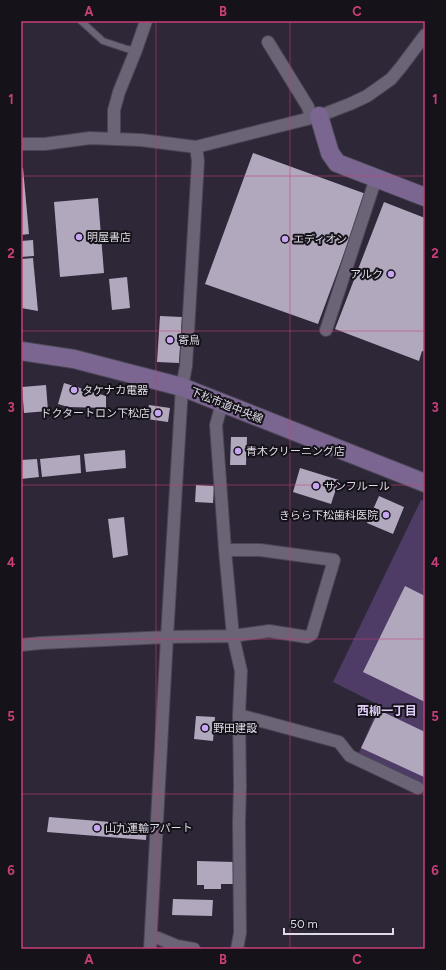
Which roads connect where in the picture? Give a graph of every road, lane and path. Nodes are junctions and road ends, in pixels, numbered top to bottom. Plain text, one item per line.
1 (81, 21) edge
2 (146, 21) edge
3 (425, 35) edge
4 (268, 42) dead end
5 (136, 50) junction
6 (315, 116) junction
7 (114, 139) junction
8 (21, 144) edge
9 (196, 146) junction
10 (376, 178) junction
11 (425, 197) edge
12 (326, 330) dead end
13 (21, 351) edge
14 (182, 387) junction
15 (222, 404) junction
16 (425, 483) edge
17 (225, 550) junction
18 (233, 636) junction
19 (167, 638) junction
20 (21, 645) edge
21 (239, 716) junction
22 (418, 788) dead end
23 (151, 943) edge
24 (194, 949) edge
25 (237, 949) edge

1 - 5 lane
2 - 5 street
3 - 6 street
4 - 6 street
5 - 7 street
6 - 9 street
6 - 10 street
7 - 8 street
7 - 9 street
9 - 14 street
10 - 11 street
10 - 12 street
13 - 14 street, 下松市道中央線
14 - 15 street, 下松市道中央線
14 - 19 street
15 - 16 street, 下松市道中央線
15 - 17 street
17 - 18 street
17 - 18 street
18 - 19 street
18 - 21 street
19 - 20 street
19 - 23 street
21 - 22 street
21 - 25 street
23 - 24 street

